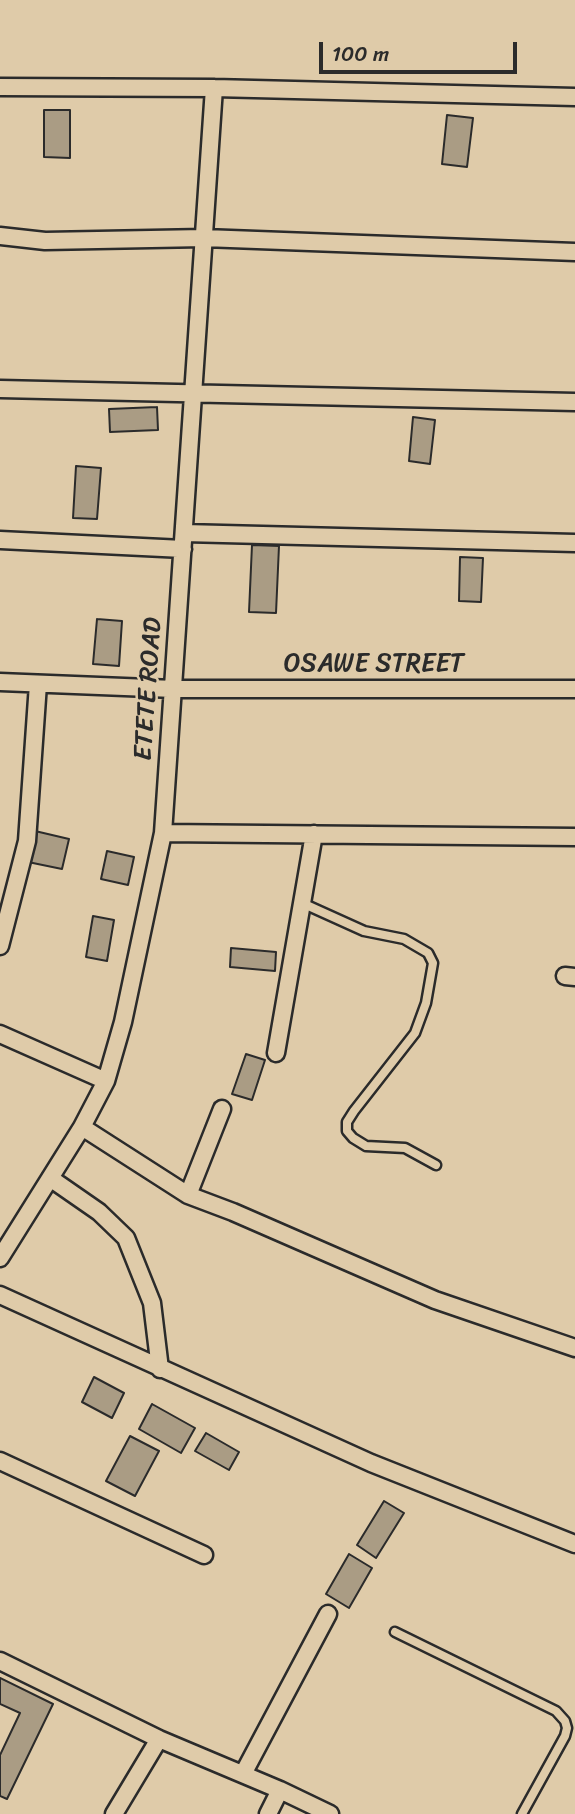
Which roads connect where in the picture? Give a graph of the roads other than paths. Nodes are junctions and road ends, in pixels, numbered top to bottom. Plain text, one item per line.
1 (0, 87) edge
2 (215, 88) junction
3 (575, 97) edge
4 (0, 236) edge
5 (204, 238) junction
6 (575, 252) edge
7 (0, 389) edge
8 (192, 394) junction
9 (575, 402) edge
10 (0, 540) edge
11 (184, 541) junction
12 (575, 544) edge
13 (0, 682) edge
14 (38, 684) junction
15 (174, 689) junction
16 (575, 689) edge
17 (163, 833) junction
18 (314, 834) junction
19 (575, 837) edge
20 (302, 903) junction
21 (0, 946) edge
22 (0, 1034) edge
23 (276, 1053) dead end
24 (106, 1082) junction
25 (222, 1109) dead end
26 (82, 1127) junction
27 (436, 1166) dead end
28 (50, 1178) junction
29 (188, 1195) junction
30 (0, 1258) edge
31 (0, 1295) edge
32 (575, 1349) edge
33 (160, 1369) junction
34 (0, 1461) edge
35 (575, 1544) edge
36 (204, 1555) dead end
37 (328, 1614) dead end
38 (396, 1632) dead end
39 (0, 1661) edge
40 (159, 1739) junction
41 (243, 1774) junction
42 (280, 1790) junction
43 (114, 1814) edge
44 (268, 1814) edge
45 (331, 1814) edge
46 (522, 1814) edge

1 - 2 street
2 - 3 street
2 - 5 street, ETETE ROAD
4 - 5 street
5 - 6 street
5 - 8 street, ETETE ROAD
7 - 8 street
8 - 9 street
8 - 11 street, ETETE ROAD
10 - 11 street
11 - 12 street
11 - 15 street, ETETE ROAD
13 - 14 street, OSAWE STREET
14 - 15 street, OSAWE STREET
14 - 21 street
15 - 16 street, OSAWE STREET
15 - 17 street, ETETE ROAD
17 - 18 street
17 - 24 street, ETETE ROAD
18 - 19 street
18 - 20 street
20 - 23 street
20 - 27 lane
22 - 24 street
24 - 26 street, ETETE ROAD
25 - 29 street
26 - 28 street, ETETE ROAD
26 - 29 street
28 - 30 street, ETETE ROAD
28 - 33 street
29 - 32 street
31 - 33 street
33 - 35 street
34 - 36 street
37 - 41 street
38 - 46 lane
39 - 40 street
40 - 41 street
40 - 43 street
41 - 42 street
42 - 44 street
42 - 45 street

